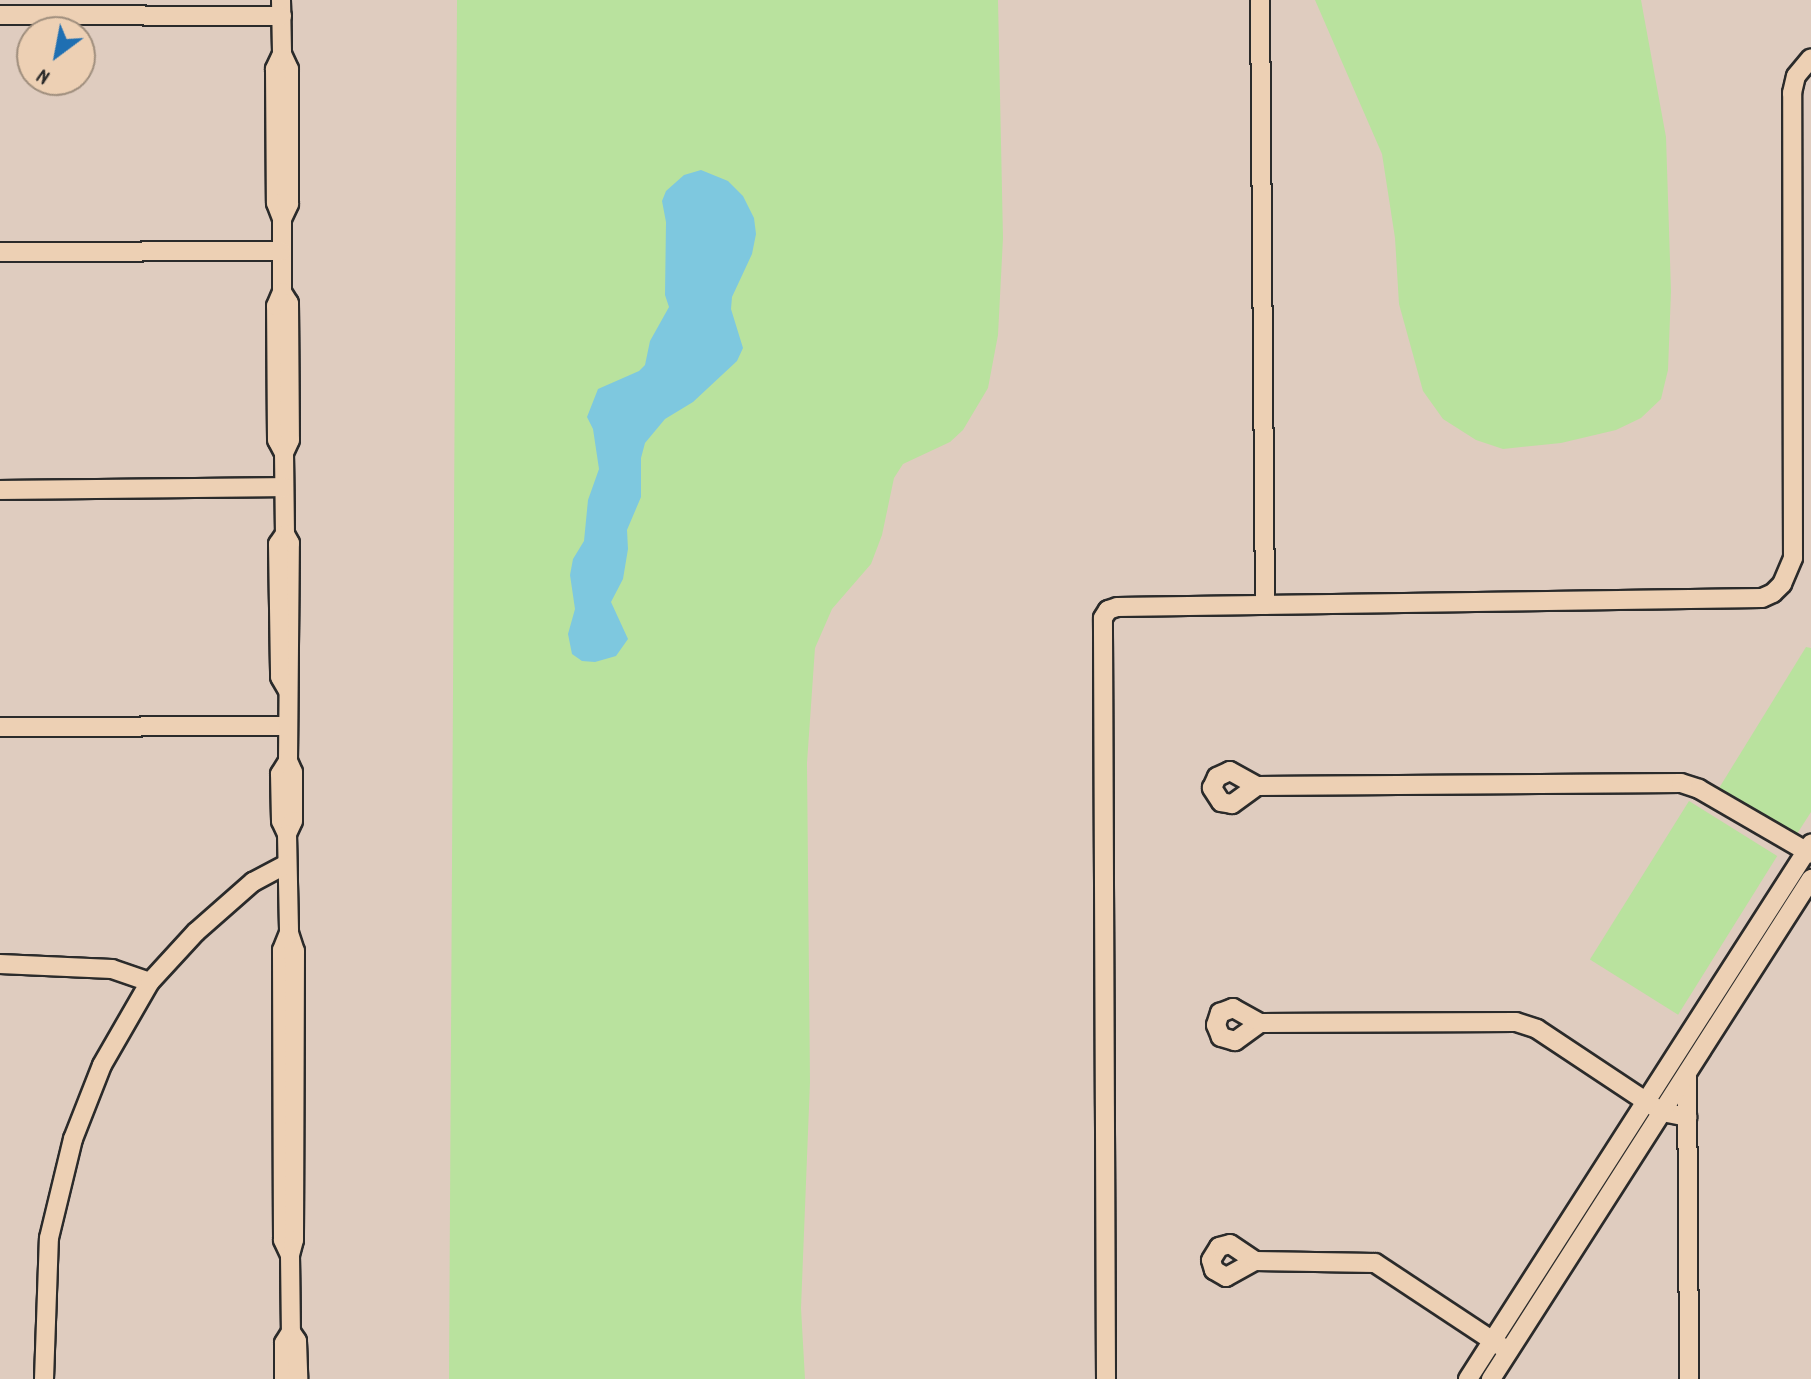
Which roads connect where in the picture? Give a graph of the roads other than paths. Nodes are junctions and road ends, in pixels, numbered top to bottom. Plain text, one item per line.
1 (1260, 0) edge
2 (282, 8) edge
3 (0, 15) edge
4 (1811, 58) edge
5 (281, 251) junction
6 (0, 252) edge
7 (284, 487) junction
8 (0, 490) edge
9 (1265, 605) junction
10 (288, 726) junction
11 (0, 727) edge
12 (1257, 786) dead end
13 (1809, 850) edge
14 (287, 864) junction
15 (1811, 879) edge
16 (0, 964) edge
17 (150, 982) junction
18 (1260, 1023) dead end
19 (1687, 1037) junction
20 (1687, 1072) junction
21 (1654, 1107) junction
22 (1688, 1117) junction
23 (1255, 1261) dead end
24 (291, 1332) junction
25 (1492, 1341) junction
26 (1508, 1352) junction
27 (44, 1379) edge
28 (284, 1379) edge
29 (298, 1379) edge
30 (1106, 1379) edge
31 (1468, 1379) edge
32 (1491, 1379) edge
33 (1689, 1379) edge

1 - 9 street
2 - 3 street
2 - 5 street
4 - 9 street
5 - 6 street
5 - 7 street
7 - 8 street
7 - 10 street
9 - 30 street
10 - 11 street
10 - 14 street
12 - 13 street
13 - 19 street
14 - 17 street
14 - 24 street
15 - 20 street
16 - 17 street
17 - 27 street
18 - 21 street
19 - 20 street
19 - 21 street
20 - 21 street
20 - 22 street
21 - 22 street
21 - 25 street
21 - 26 street
22 - 33 street
23 - 25 street
24 - 28 street
24 - 29 street
25 - 26 street
25 - 31 street
26 - 32 street

